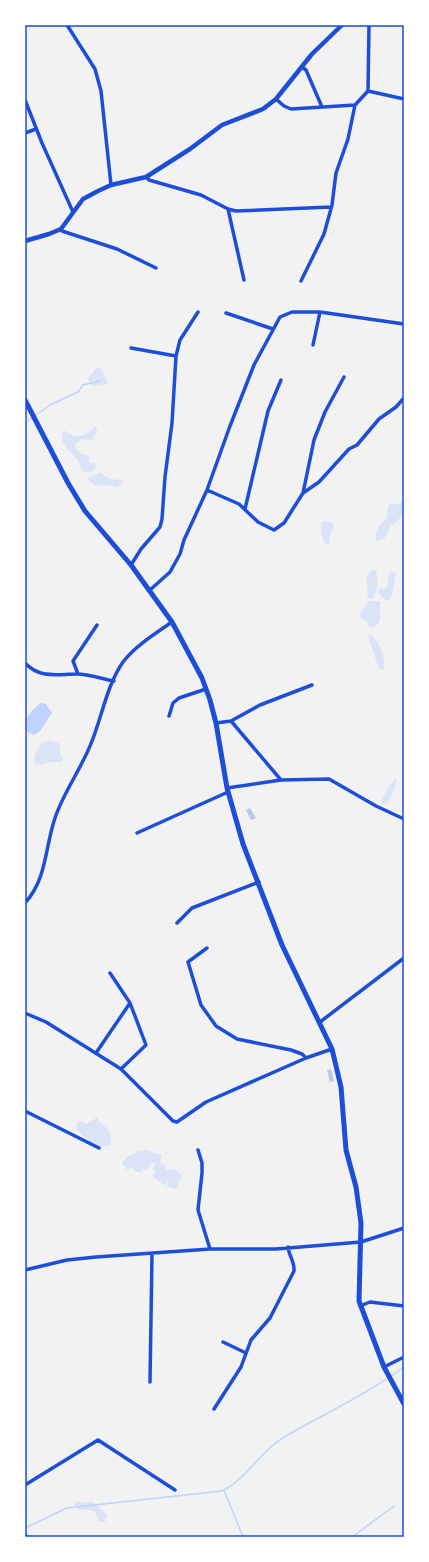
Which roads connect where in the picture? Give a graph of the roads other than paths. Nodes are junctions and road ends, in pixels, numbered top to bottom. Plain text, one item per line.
1 (67, 25) edge
2 (342, 25) edge
3 (369, 25) edge
4 (302, 67) junction
5 (368, 91) junction
6 (276, 98) junction
7 (404, 98) edge
8 (25, 100) edge
9 (354, 106) junction
10 (322, 107) junction
11 (36, 129) junction
12 (25, 132) edge
13 (146, 177) junction
14 (111, 185) junction
15 (331, 207) junction
16 (228, 209) junction
17 (73, 212) junction
18 (61, 229) junction
19 (25, 241) edge
20 (156, 268) dead end
21 (244, 280) dead end
22 (301, 281) dead end
23 (198, 312) dead end
24 (320, 312) junction
25 (226, 313) dead end
26 (404, 324) edge
27 (273, 329) junction
28 (312, 345) dead end
29 (131, 348) dead end
30 (176, 356) junction
31 (344, 377) dead end
32 (281, 380) dead end
33 (404, 398) edge
34 (25, 400) edge
35 (207, 490) junction
36 (303, 493) junction
37 (245, 509) junction
38 (131, 565) junction
39 (150, 590) junction
40 (172, 622) junction
41 (97, 625) dead end
42 (25, 663) edge
43 (78, 674) junction
44 (114, 681) junction
45 (312, 685) dead end
46 (206, 689) junction
47 (169, 716) dead end
48 (231, 721) junction
49 (216, 723) junction
50 (281, 780) junction
51 (227, 790) junction
52 (404, 819) edge
53 (137, 833) dead end
54 (259, 882) junction
55 (25, 903) edge
56 (177, 923) dead end
57 (207, 948) dead end
58 (404, 958) edge
59 (110, 973) dead end
60 (130, 1003) junction
61 (25, 1013) edge
62 (320, 1022) junction
63 (332, 1049) junction
64 (96, 1053) junction
65 (306, 1058) junction
66 (121, 1069) junction
67 (25, 1111) edge
68 (99, 1148) dead end
69 (198, 1150) dead end
70 (404, 1228) edge
71 (361, 1242) junction
72 (288, 1247) junction
73 (210, 1249) junction
74 (152, 1254) junction
75 (25, 1270) edge
76 (360, 1306) junction
77 (404, 1306) edge
78 (223, 1342) dead end
79 (246, 1353) junction
80 (404, 1357) edge
81 (385, 1369) junction
82 (150, 1382) dead end
83 (404, 1404) edge
84 (214, 1409) dead end
85 (25, 1484) edge
86 (175, 1490) dead end

1 - 14 street
2 - 4 street
3 - 5 street
4 - 6 street
4 - 10 street
5 - 7 street
5 - 9 street
6 - 10 street
6 - 13 street
8 - 11 street
9 - 10 street
9 - 15 street
11 - 12 street
11 - 17 street
13 - 14 street
13 - 16 street
14 - 17 street
15 - 16 street
15 - 22 street
16 - 21 street
17 - 18 street
18 - 19 street
18 - 20 street
23 - 30 street
24 - 26 street
24 - 27 street
24 - 28 street
25 - 27 street
27 - 35 street
29 - 30 street
30 - 38 street
31 - 36 street
32 - 37 street
33 - 36 street
34 - 38 main road
35 - 37 street
35 - 39 street
36 - 37 street
38 - 39 main road
39 - 40 main road
40 - 44 street
40 - 46 main road
41 - 43 street
42 - 43 street
43 - 44 street
44 - 55 street
45 - 48 street
46 - 47 street
46 - 49 main road
48 - 49 street
48 - 50 street
49 - 51 main road
50 - 51 street
50 - 52 street
51 - 53 street
51 - 54 main road
54 - 56 street
54 - 62 main road
57 - 65 street
58 - 62 street
59 - 60 street
60 - 64 street
60 - 66 street
61 - 64 street
62 - 63 main road
63 - 65 street
63 - 71 main road
64 - 66 street
65 - 66 street
67 - 68 street
69 - 73 street
70 - 71 street
71 - 72 street
71 - 76 main road
72 - 73 street
72 - 79 street
73 - 74 street
74 - 75 street
74 - 82 street
76 - 77 street
76 - 81 main road
78 - 79 street
79 - 84 street
80 - 81 street
81 - 83 main road
85 - 86 street

